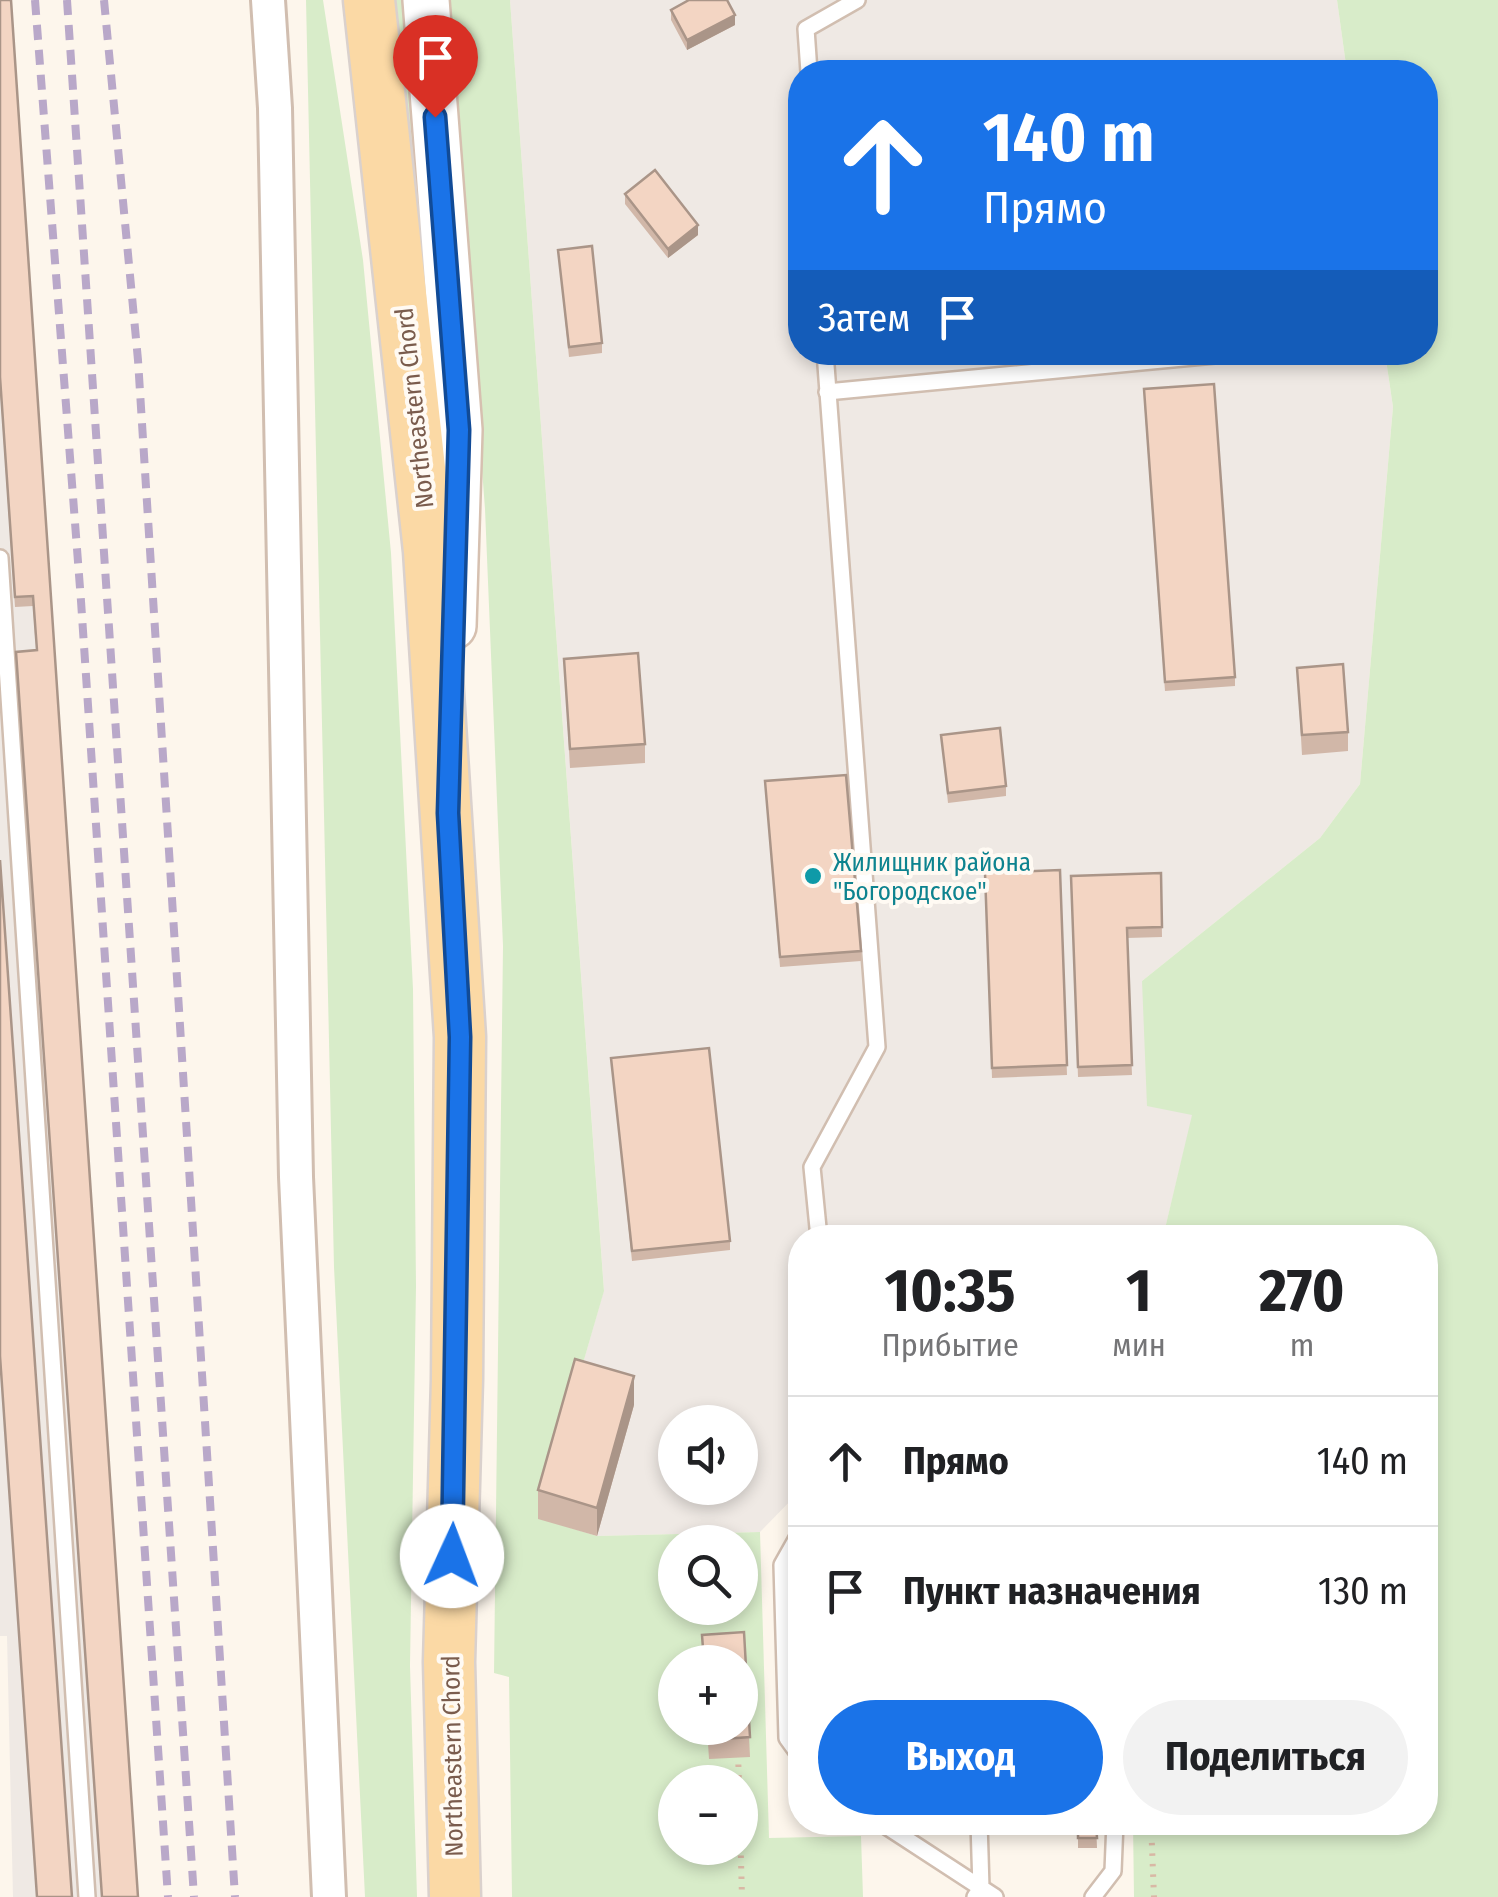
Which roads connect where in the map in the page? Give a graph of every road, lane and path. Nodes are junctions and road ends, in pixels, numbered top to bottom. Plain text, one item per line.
1 (268, 0) edge
2 (369, 0) edge
3 (426, 0) edge
4 (858, 0) edge
5 (808, 60) edge
6 (826, 365) edge
7 (1110, 365) edge
8 (828, 392) junction
9 (0, 558) edge
10 (448, 813) junction
11 (818, 1225) edge
12 (788, 1554) edge
13 (788, 1738) edge
14 (899, 1835) edge
15 (980, 1835) edge
16 (1115, 1835) edge
17 (1152, 1835) edge
18 (741, 1865) edge
19 (984, 1894) edge
20 (87, 1897) edge
21 (328, 1897) edge
22 (455, 1897) edge
23 (742, 1897) edge
24 (1094, 1897) edge
25 (1154, 1897) edge

1 - 21 street
2 - 10 main road, Northeastern Chord
3 - 10 street
4 - 5 lane
6 - 8 lane
7 - 8 lane
8 - 11 lane
9 - 20 lane
10 - 22 main road, Northeastern Chord
12 - 13 lane
14 - 19 lane
15 - 19 lane
16 - 24 lane
17 - 25 path
18 - 23 path

